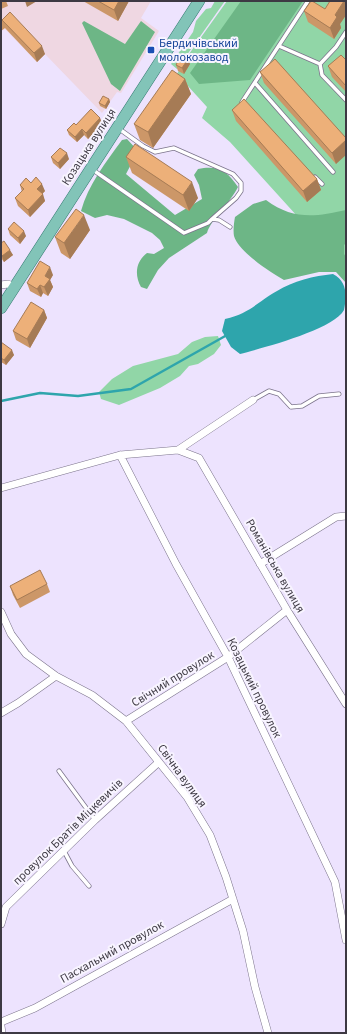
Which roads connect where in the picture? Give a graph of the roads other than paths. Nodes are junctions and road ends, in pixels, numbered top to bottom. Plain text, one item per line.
1 (199, 1) edge
2 (308, 1) edge
3 (346, 32) edge
4 (279, 46) junction
5 (320, 64) junction
6 (255, 83) junction
7 (243, 100) junction
8 (346, 100) edge
9 (240, 105) edge
10 (249, 106) edge
11 (117, 128) junction
12 (90, 169) junction
13 (334, 172) dead end
14 (311, 173) edge
15 (322, 184) dead end
16 (212, 219) junction
17 (230, 227) dead end
18 (1, 285) edge
19 (14, 287) junction
20 (1, 308) edge
21 (340, 394) dead end
22 (253, 400) joint
23 (178, 450) junction
24 (120, 455) junction
25 (1, 488) edge
26 (346, 516) edge
27 (260, 564) junction
28 (287, 610) junction
29 (1, 612) edge
30 (228, 657) junction
31 (56, 676) junction
32 (346, 704) edge
33 (1, 713) edge
34 (126, 721) junction
35 (159, 762) junction
36 (59, 771) dead end
37 (95, 820) junction
38 (64, 850) junction
39 (89, 886) dead end
40 (233, 899) junction
41 (1, 924) edge
42 (346, 940) edge
43 (1, 1022) edge
44 (1, 1026) edge
45 (2, 1033) edge
46 (268, 1033) edge

1 - 11 main road, Козацька вулиця
2 - 4 lane
3 - 5 lane
4 - 5 lane
4 - 6 lane
5 - 8 lane
6 - 7 lane
6 - 13 lane
7 - 9 lane
7 - 10 lane
11 - 12 main road, Козацька вулиця
11 - 16 lane
12 - 16 lane
12 - 19 main road, Козацька вулиця
14 - 15 lane
16 - 17 lane
18 - 19 street
19 - 20 main road, Козацька вулиця
21 - 22 lane
22 - 23 street, Романівська вулиця
23 - 24 street, Романівська вулиця
23 - 27 street, Романівська вулиця
24 - 25 street, Романівська вулиця
24 - 30 street, Козацький провулок
26 - 27 street
27 - 28 street, Романівська вулиця
28 - 30 street, Свічний провулок
28 - 32 street, Романівська вулиця
29 - 31 street, Свічна вулиця
30 - 34 street, Свічний провулок
30 - 42 street, Козацький провулок
31 - 33 street
31 - 34 street, Свічна вулиця
34 - 35 street, Свічна вулиця
35 - 37 street, провулок Братів Міцкевичів
35 - 40 street, Свічна вулиця
36 - 37 lane
37 - 38 street, провулок Братів Міцкевичів
38 - 39 lane
38 - 41 street, провулок Братів Міцкевичів
40 - 43 street, Пасхальний провулок
40 - 46 street, Свічна вулиця
44 - 45 street

